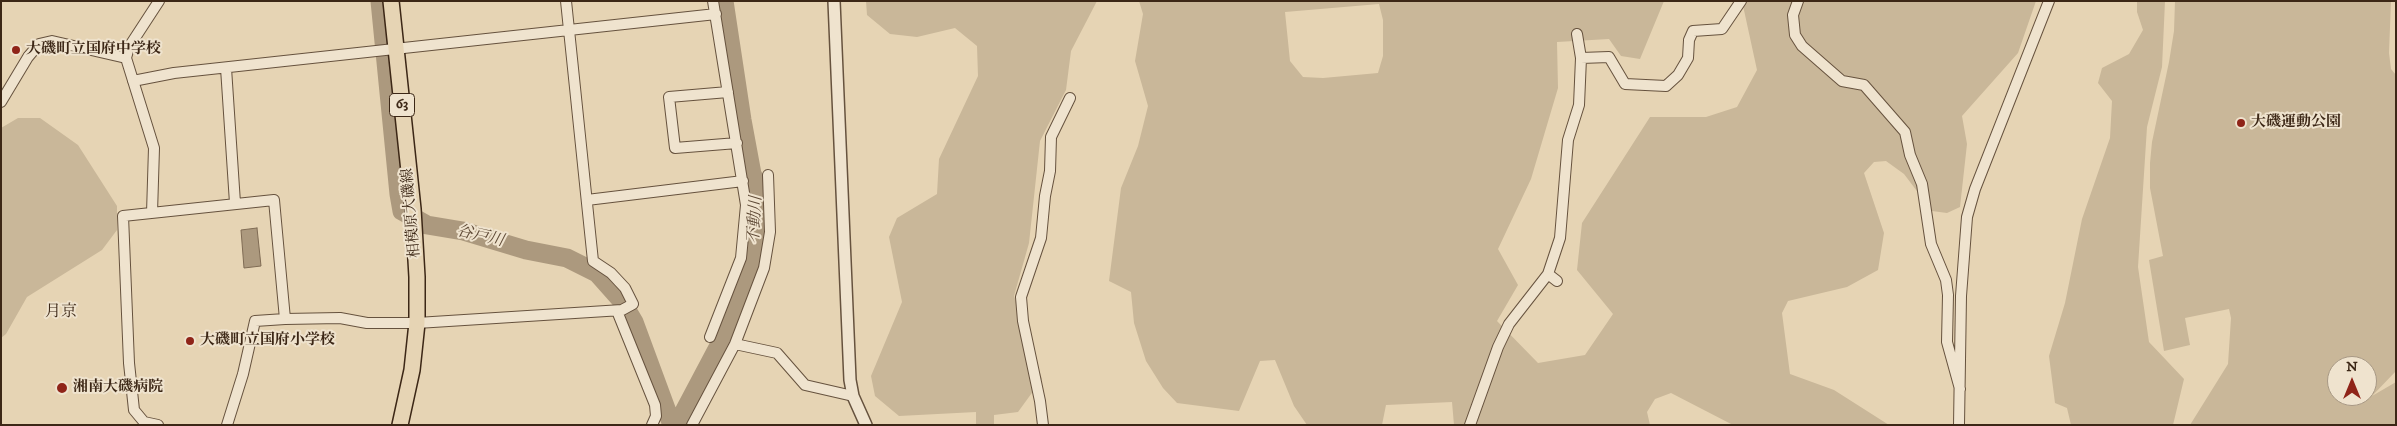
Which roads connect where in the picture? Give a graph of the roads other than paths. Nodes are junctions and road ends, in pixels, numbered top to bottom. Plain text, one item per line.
1 (160, 1) edge
2 (391, 1) edge
3 (566, 1) edge
4 (713, 1) edge
5 (834, 1) edge
6 (1741, 1) edge
7 (1798, 1) edge
8 (2049, 1) edge
9 (716, 14) junction
10 (569, 29) junction
11 (1577, 34) dead end
12 (390, 50) junction
13 (126, 58) junction
14 (1581, 58) junction
15 (226, 68) junction
16 (133, 81) junction
17 (728, 92) junction
18 (1070, 98) dead end
19 (1, 102) edge
20 (737, 143) junction
21 (768, 176) dead end
22 (743, 182) junction
23 (587, 200) junction
24 (235, 203) junction
25 (152, 213) junction
26 (1548, 274) junction
27 (1557, 281) dead end
28 (619, 310) junction
29 (285, 319) junction
30 (417, 323) junction
31 (710, 337) dead end
32 (736, 344) junction
33 (1960, 389) junction
34 (853, 396) junction
35 (158, 425) edge
36 (226, 425) edge
37 (400, 425) edge
38 (652, 425) edge
39 (692, 425) edge
40 (866, 425) edge
41 (1043, 425) edge
42 (1470, 425) edge
43 (1959, 425) edge

1 - 13 street
2 - 12 main road, 相模原大磯線 / 63
3 - 10 street
4 - 9 street
5 - 34 street
6 - 14 street
7 - 33 street
8 - 33 street
9 - 10 street
9 - 17 street
10 - 12 street
10 - 23 street
11 - 14 street
12 - 15 street
12 - 30 main road, 相模原大磯線 / 63
13 - 16 street
13 - 19 street
14 - 26 street
15 - 16 street
15 - 24 street
16 - 25 street
17 - 20 street
17 - 20 street
18 - 41 street
20 - 22 street
21 - 32 street
22 - 23 street
22 - 31 street
23 - 28 street
24 - 25 street
24 - 29 street
25 - 35 street
26 - 27 street
26 - 42 street
28 - 30 street
28 - 38 street
29 - 30 street
29 - 36 street
30 - 37 main road, 相模原大磯線 / 63
32 - 34 street
32 - 39 street
33 - 43 street
34 - 40 street

